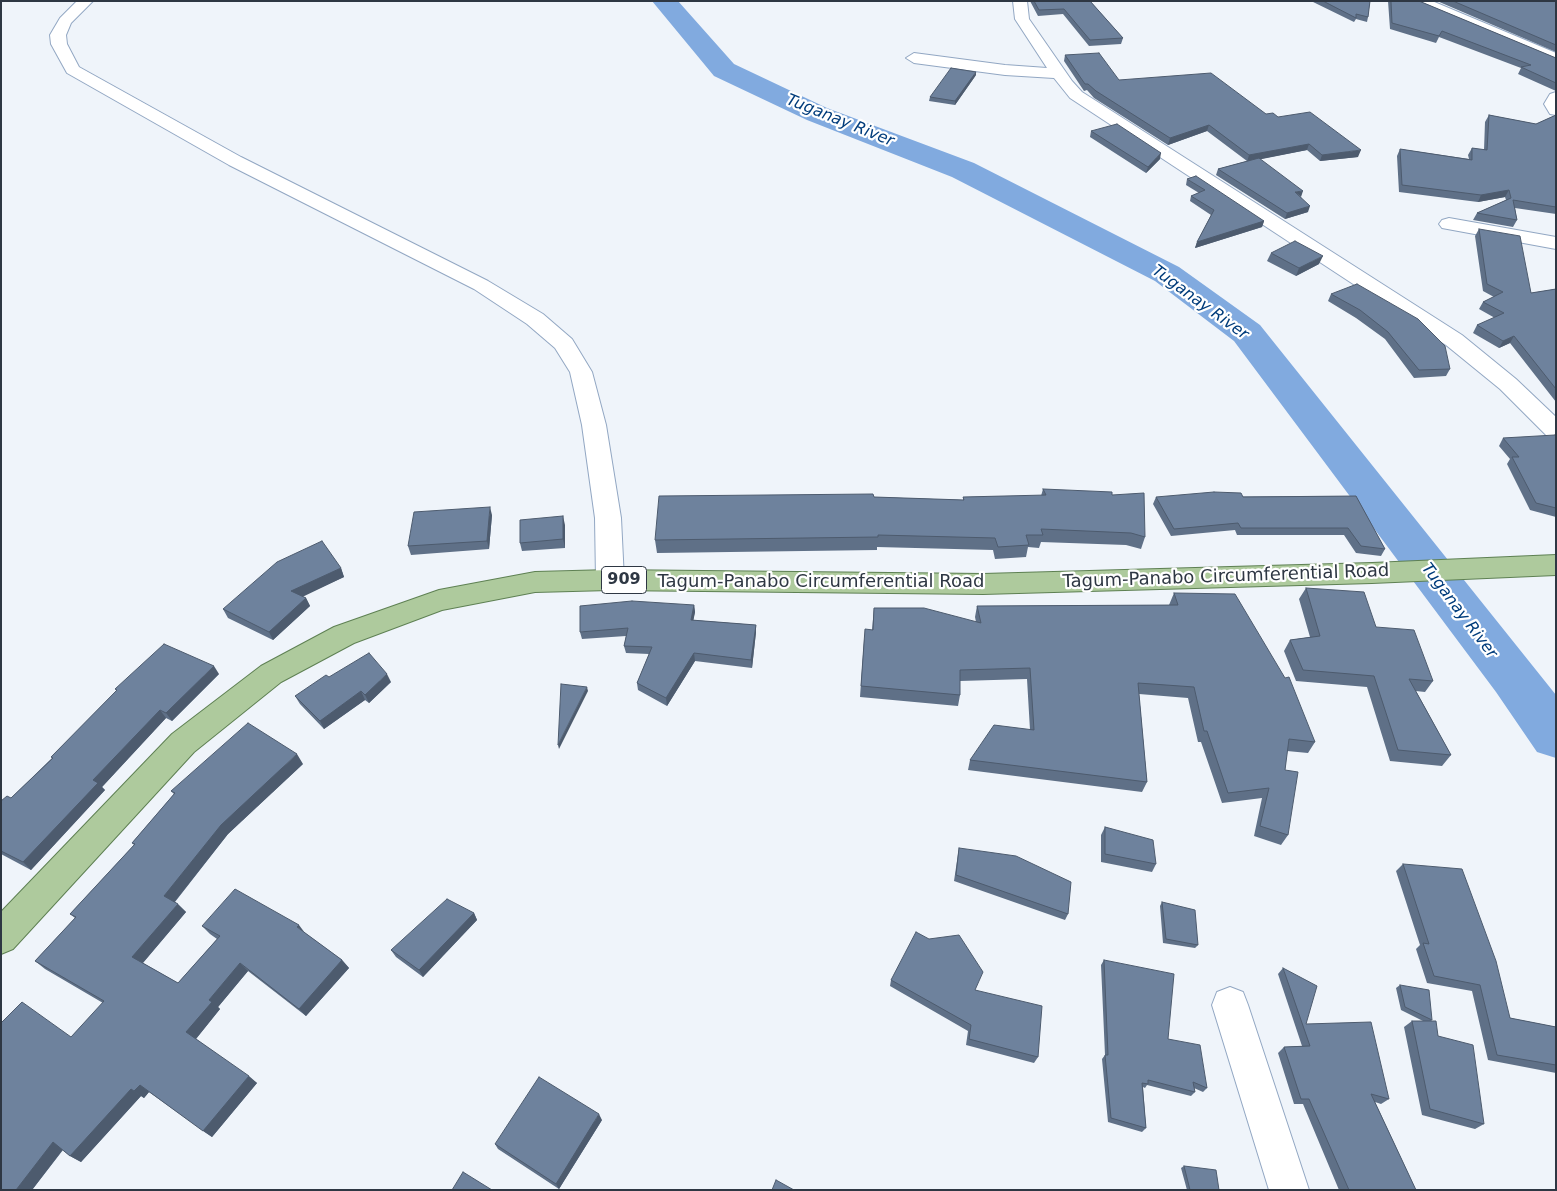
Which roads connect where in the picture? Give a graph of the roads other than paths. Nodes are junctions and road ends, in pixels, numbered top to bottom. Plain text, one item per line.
1 (86, 1) edge
2 (1020, 1) edge
3 (1419, 1) edge
4 (914, 58) dead end
5 (1556, 58) edge
6 (1058, 73) junction
7 (1556, 97) edge
8 (1556, 110) edge
9 (1448, 224) dead end
10 (1556, 243) edge
11 (1556, 431) edge
12 (1549, 565) edge
13 (610, 580) junction
14 (1, 937) edge
15 (1230, 1005) dead end
16 (1289, 1190) edge

1 - 13 street
2 - 6 street
3 - 5 street
4 - 6 street
6 - 11 street
7 - 8 street
9 - 10 street
12 - 13 main road, Tagum-Panabo Circumferential Road / 909
13 - 14 main road, Tagum-Panabo Circumferential Road / 909
15 - 16 street

